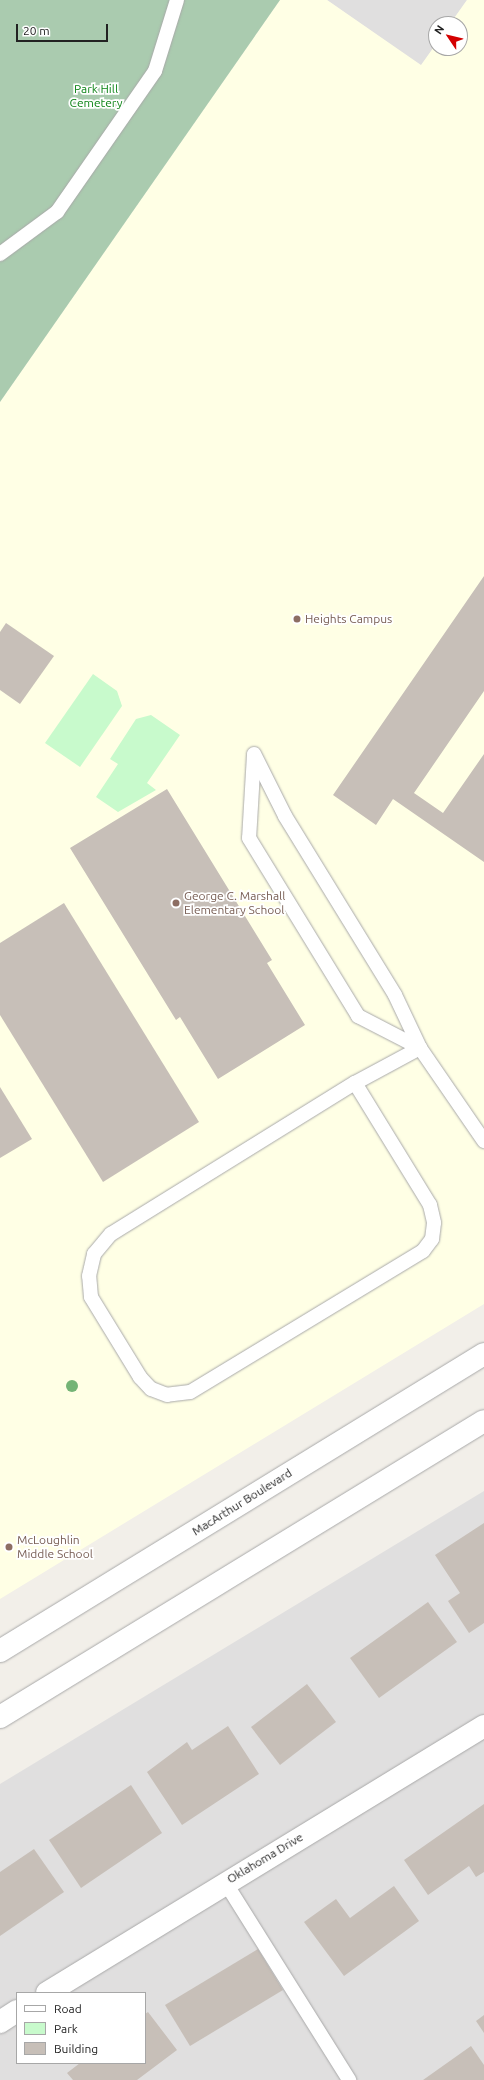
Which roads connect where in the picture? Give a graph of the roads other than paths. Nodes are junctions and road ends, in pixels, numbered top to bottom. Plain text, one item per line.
1 (177, 0) edge
2 (0, 254) edge
3 (420, 1048) junction
4 (356, 1083) junction
5 (484, 1141) edge
6 (484, 1354) edge
7 (484, 1421) edge
8 (0, 1651) edge
9 (0, 1717) edge
10 (484, 1726) edge
11 (225, 1882) junction
12 (49, 1992) edge
13 (16, 2012) edge
14 (0, 2022) edge
15 (349, 2080) edge

1 - 2 lane
3 - 3 lane
3 - 4 lane
3 - 5 lane
4 - 4 lane
6 - 8 street, MacArthur Boulevard
7 - 9 street
10 - 11 street, Oklahoma Drive
11 - 12 street, Oklahoma Drive
11 - 15 lane
13 - 14 street

